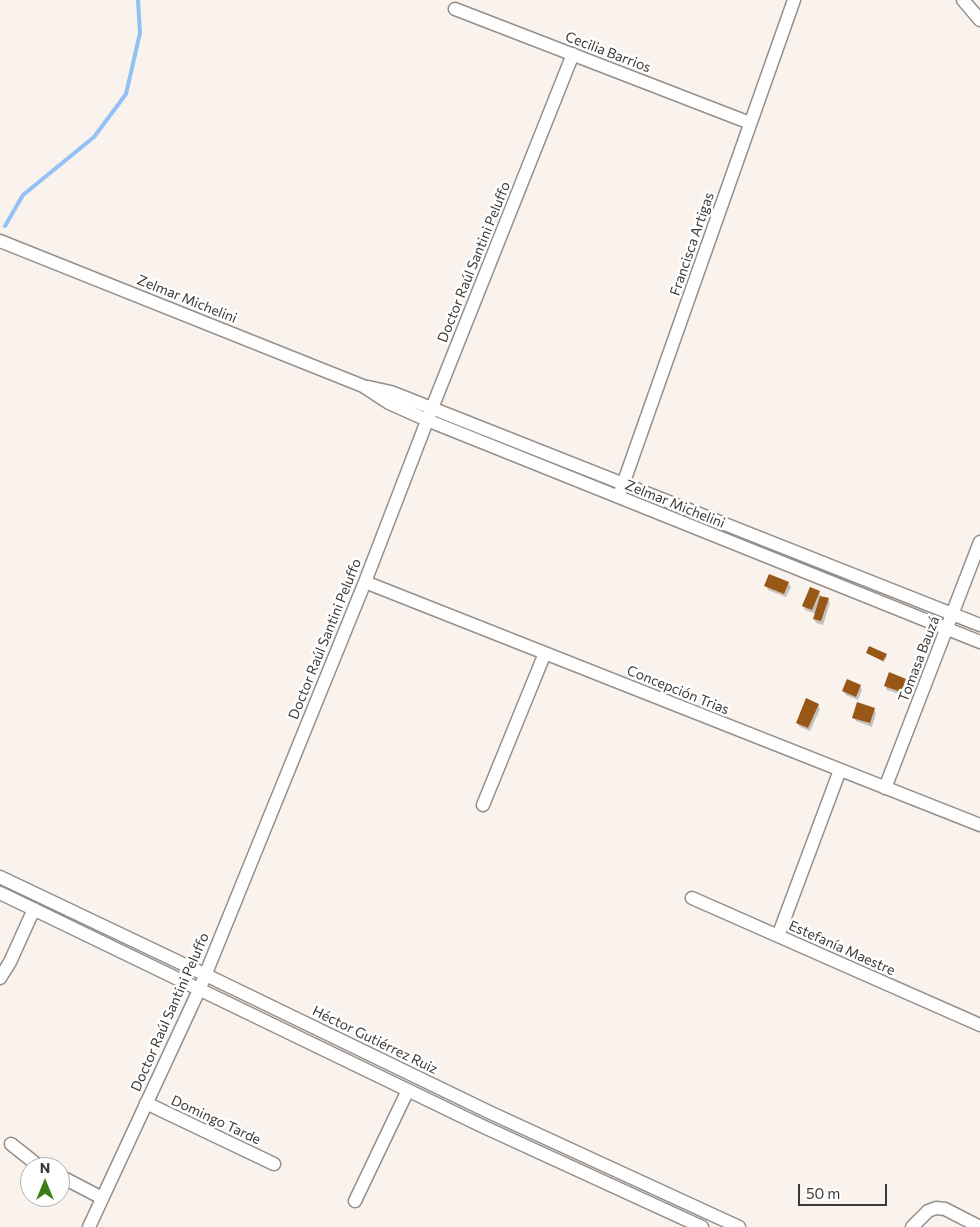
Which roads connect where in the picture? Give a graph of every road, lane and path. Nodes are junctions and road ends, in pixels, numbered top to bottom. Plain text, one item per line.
1 (794, 0) edge
2 (963, 0) edge
3 (454, 9) dead end
4 (980, 20) edge
5 (573, 54) junction
6 (750, 123) junction
7 (0, 241) edge
8 (429, 414) junction
9 (624, 484) junction
10 (618, 497) junction
11 (980, 542) edge
12 (365, 582) junction
13 (952, 614) junction
14 (980, 625) edge
15 (946, 628) junction
16 (980, 642) edge
17 (545, 653) junction
18 (840, 770) junction
19 (886, 788) junction
20 (483, 805) dead end
21 (980, 825) edge
22 (0, 877) edge
23 (0, 893) edge
24 (692, 898) dead end
25 (34, 909) junction
26 (778, 936) junction
27 (0, 978) edge
28 (200, 988) junction
29 (980, 1025) edge
30 (408, 1090) junction
31 (146, 1103) junction
32 (11, 1144) dead end
33 (27, 1157) edge
34 (274, 1164) dead end
35 (70, 1181) edge
36 (102, 1198) junction
37 (356, 1201) dead end
38 (88, 1227) edge
39 (702, 1227) edge
40 (739, 1227) edge
41 (912, 1227) edge
42 (980, 1227) edge

1 - 6 street, Francisca Artigas
2 - 4 street
3 - 5 street, Cecilia Barrios
5 - 6 street, Cecilia Barrios
5 - 8 street, Doctor Raúl Santini Peluffo
6 - 9 street, Francisca Artigas
7 - 8 street, Zelmar Michelini
8 - 9 street, Zelmar Michelini
8 - 10 street, Zelmar Michelini
8 - 12 street, Doctor Raúl Santini Peluffo
9 - 10 street, Francisca Artigas
9 - 13 street, Zelmar Michelini
10 - 15 street, Zelmar Michelini
11 - 13 street, Tomasa Bauzá
12 - 17 street, Concepción Trias
12 - 28 street, Doctor Raúl Santini Peluffo
13 - 14 street, Zelmar Michelini
13 - 15 street, Tomasa Bauzá
15 - 16 street, Zelmar Michelini
15 - 19 street, Tomasa Bauzá
17 - 18 street, Concepción Trias
17 - 20 street
18 - 19 street, Concepción Trias
18 - 26 street
19 - 21 street, Concepción Trias
22 - 40 street, Héctor Gutiérrez Ruiz
23 - 25 street
24 - 26 street, Estefanía Maestre
25 - 27 street
25 - 28 street
26 - 29 street, Estefanía Maestre
28 - 30 street
28 - 31 street, Doctor Raúl Santini Peluffo
30 - 37 street
30 - 39 street
31 - 34 street, Domingo Tarde
31 - 36 street, Doctor Raúl Santini Peluffo
32 - 33 street
35 - 36 street
36 - 38 street, Doctor Raúl Santini Peluffo
41 - 42 street

